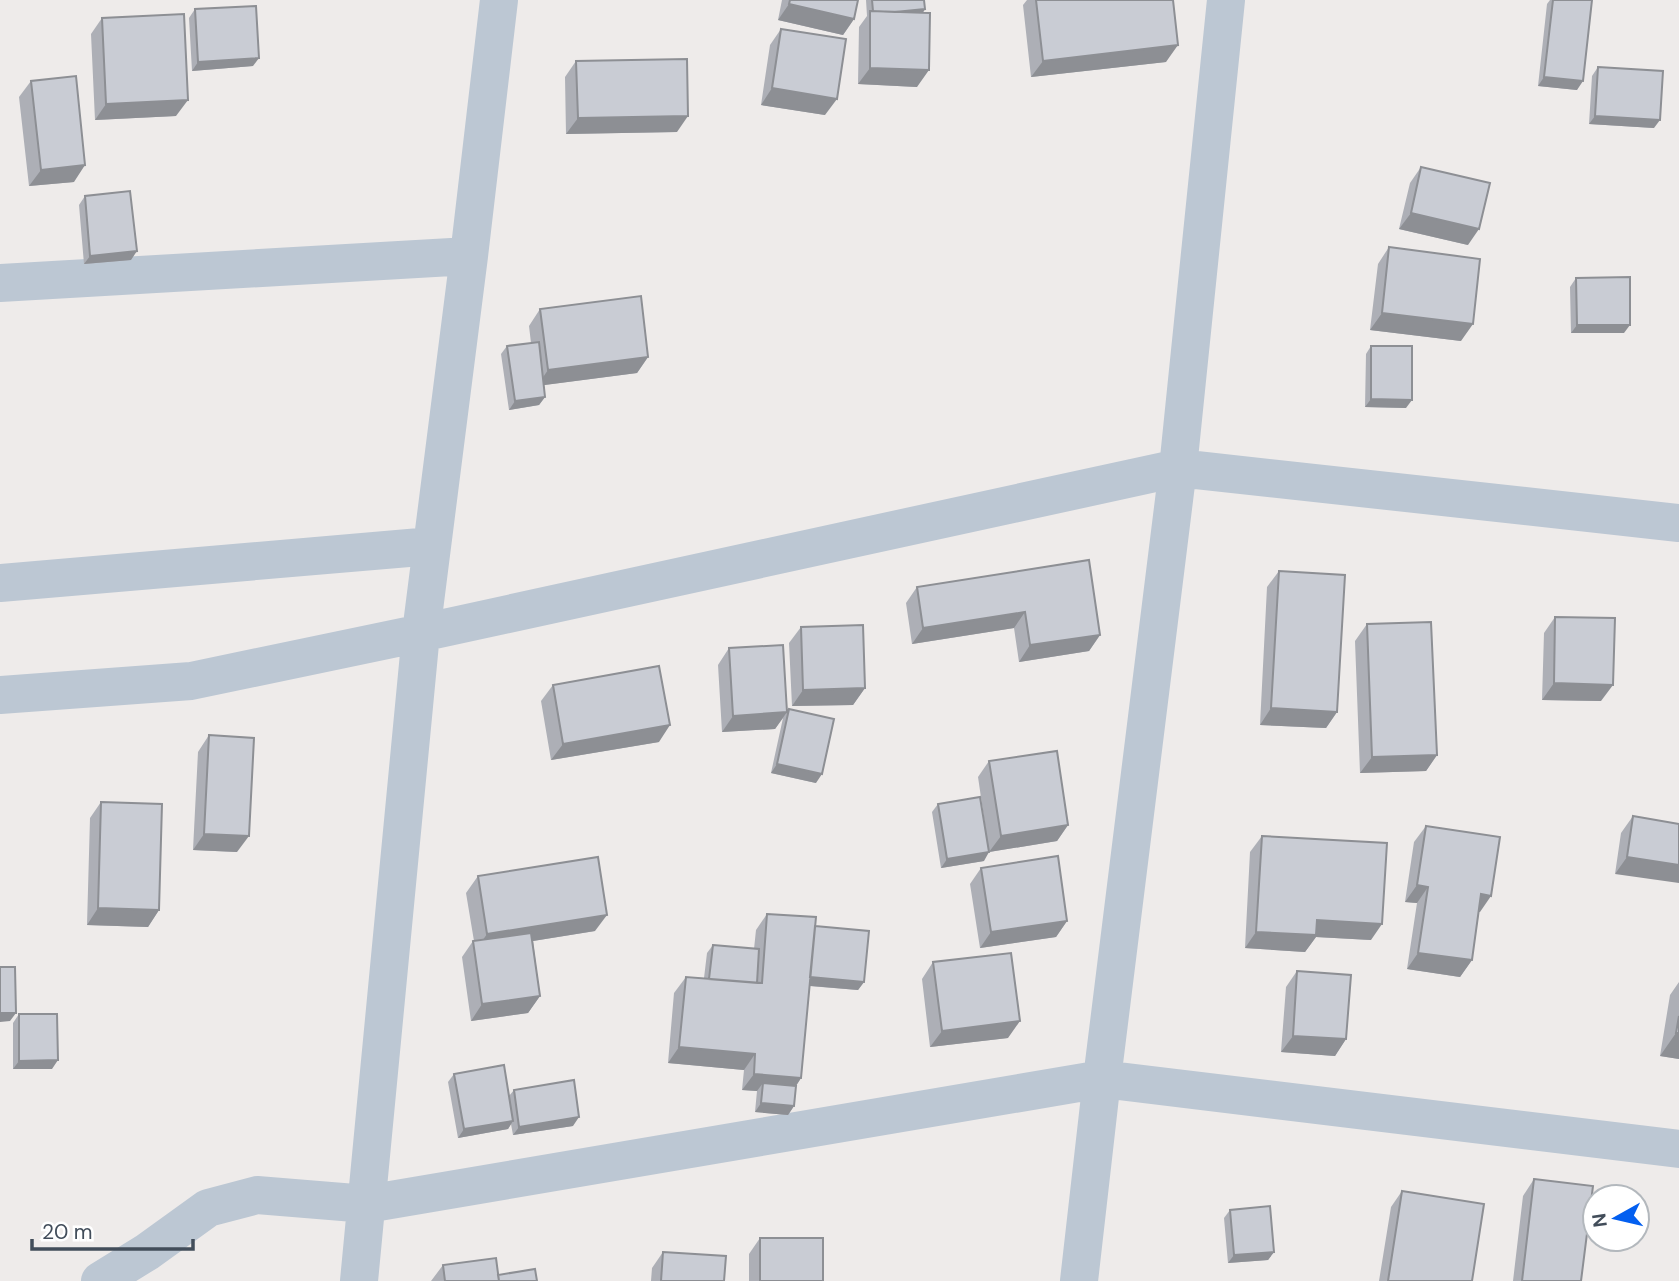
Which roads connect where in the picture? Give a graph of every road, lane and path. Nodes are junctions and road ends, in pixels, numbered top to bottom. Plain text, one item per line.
1 (499, 0) edge
2 (1226, 0) edge
3 (469, 256) junction
4 (0, 283) edge
5 (1178, 468) junction
6 (1679, 523) edge
7 (432, 546) junction
8 (0, 583) edge
9 (421, 634) junction
10 (0, 695) edge
11 (1102, 1079) junction
12 (1679, 1149) edge
13 (367, 1204) junction
14 (100, 1281) edge
15 (359, 1281) edge
16 (1079, 1281) edge

1 - 3 street
2 - 5 street
3 - 4 street
3 - 7 street
5 - 6 street
5 - 9 street
5 - 11 street
7 - 8 street
7 - 9 street
9 - 10 street
9 - 13 street
11 - 12 street
11 - 13 street
11 - 16 street
13 - 14 street
13 - 15 street

